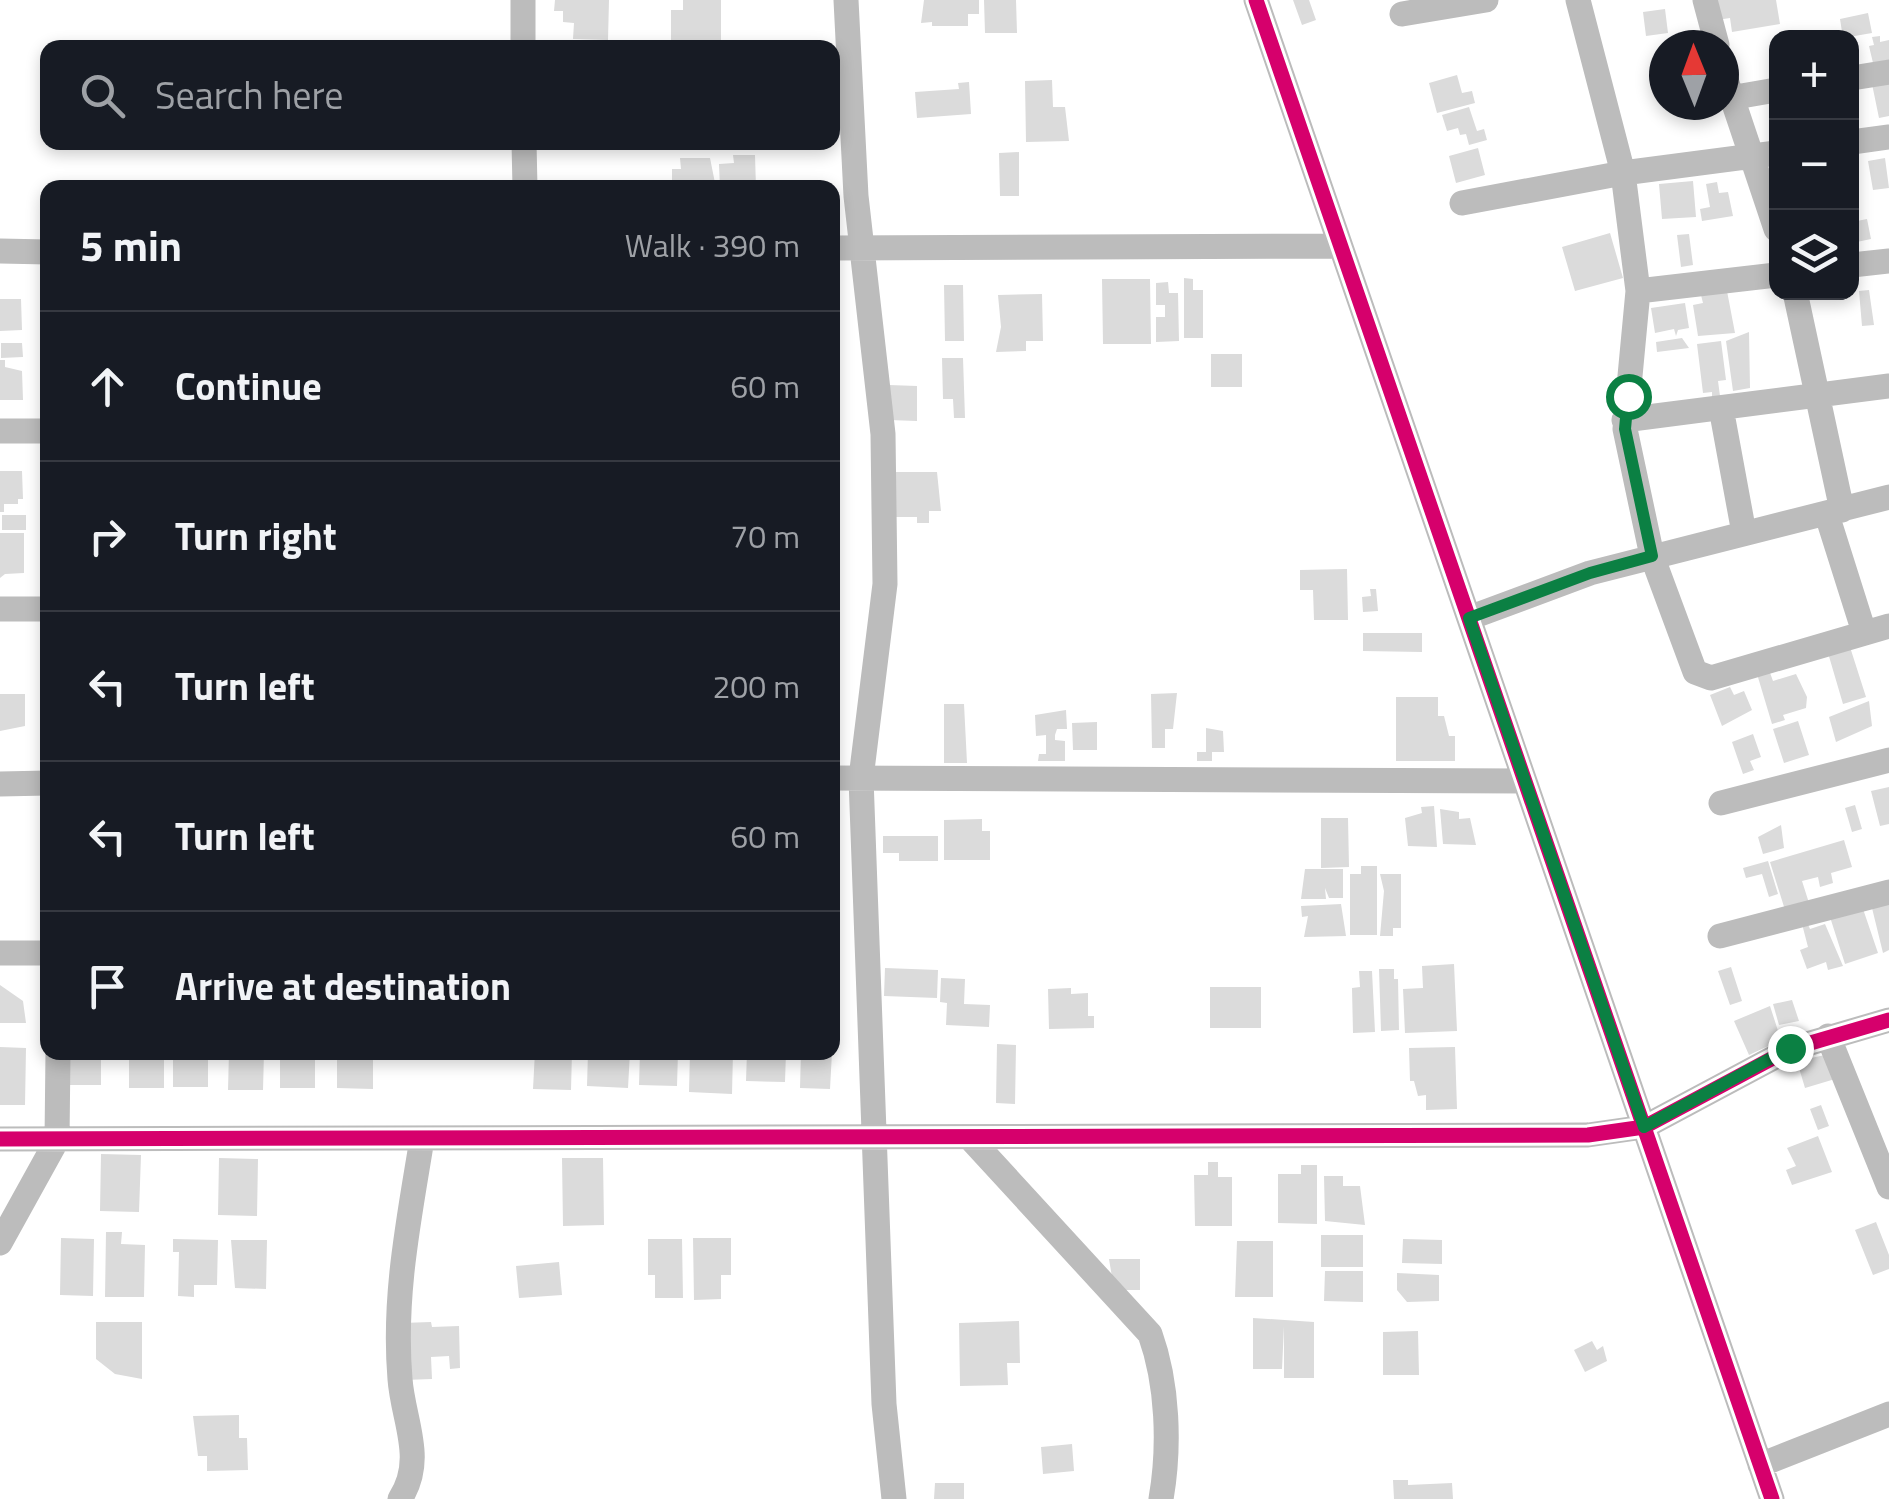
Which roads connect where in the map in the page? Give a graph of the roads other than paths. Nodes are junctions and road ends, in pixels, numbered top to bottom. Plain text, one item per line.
1 (523, 0) edge
2 (846, 0) edge
3 (1256, 0) edge
4 (1486, 0) edge
5 (1578, 0) edge
6 (1705, 0) edge
7 (1402, 14) dead end
8 (1712, 30) edge
9 (524, 40) edge
10 (1889, 72) edge
11 (1859, 77) edge
12 (1739, 87) edge
13 (1769, 89) edge
14 (1739, 108) edge
15 (1889, 137) edge
16 (1859, 141) edge
17 (524, 150) edge
18 (1764, 154) edge
19 (1623, 172) junction
20 (525, 180) edge
21 (1462, 203) dead end
22 (1773, 210) edge
23 (1340, 246) junction
24 (840, 248) edge
25 (863, 248) junction
26 (0, 251) edge
27 (40, 252) edge
28 (1889, 261) edge
29 (1859, 265) edge
30 (1769, 276) edge
31 (1638, 291) junction
32 (1797, 300) edge
33 (1889, 386) edge
34 (1815, 398) junction
35 (1721, 408) junction
36 (1624, 420) junction
37 (0, 432) edge
38 (40, 432) edge
39 (1889, 497) edge
40 (1835, 512) junction
41 (1744, 533) junction
42 (1652, 556) junction
43 (0, 609) edge
44 (40, 609) edge
45 (1469, 618) junction
46 (1877, 629) edge
47 (1889, 760) edge
48 (840, 778) edge
49 (862, 778) junction
50 (1524, 781) junction
51 (40, 783) edge
52 (0, 784) edge
53 (1721, 803) dead end
54 (1889, 892) edge
55 (1720, 936) dead end
56 (0, 954) edge
57 (40, 954) edge
58 (1889, 1020) edge
59 (1828, 1036) junction
60 (58, 1060) edge
61 (1644, 1127) junction
62 (970, 1136) junction
63 (422, 1138) junction
64 (873, 1138) junction
65 (0, 1140) edge
66 (57, 1140) junction
67 (1889, 1187) edge
68 (0, 1243) edge
69 (1889, 1414) edge
70 (1760, 1466) junction
71 (400, 1499) edge
72 (894, 1499) edge
73 (1160, 1499) edge
74 (1772, 1499) edge

1 - 9 street
2 - 25 street
3 - 23 street
4 - 7 street
5 - 19 street
6 - 8 street
10 - 11 street
12 - 13 street
14 - 18 street
15 - 16 street
17 - 20 street
18 - 19 street
18 - 22 street
19 - 21 street
19 - 31 street
23 - 25 street
23 - 45 street
24 - 25 street
25 - 49 street
26 - 27 street
28 - 29 street
30 - 31 street
31 - 36 street
32 - 34 street
33 - 34 street
34 - 35 street
34 - 40 street
35 - 36 street
35 - 41 street
36 - 42 street
37 - 38 street
39 - 40 street
40 - 41 street
40 - 46 street
41 - 42 street
42 - 45 street
42 - 46 street
43 - 44 street
45 - 50 street
47 - 53 street
48 - 49 street
49 - 50 street
49 - 64 street
50 - 61 street
51 - 52 street
54 - 55 street
56 - 57 street
58 - 59 street
59 - 61 street
59 - 67 street
60 - 66 street
61 - 62 street
61 - 70 street
62 - 64 street
62 - 73 street
63 - 64 street
63 - 66 street
63 - 71 street
64 - 72 street
65 - 66 street
66 - 68 street
69 - 70 street
70 - 74 street

